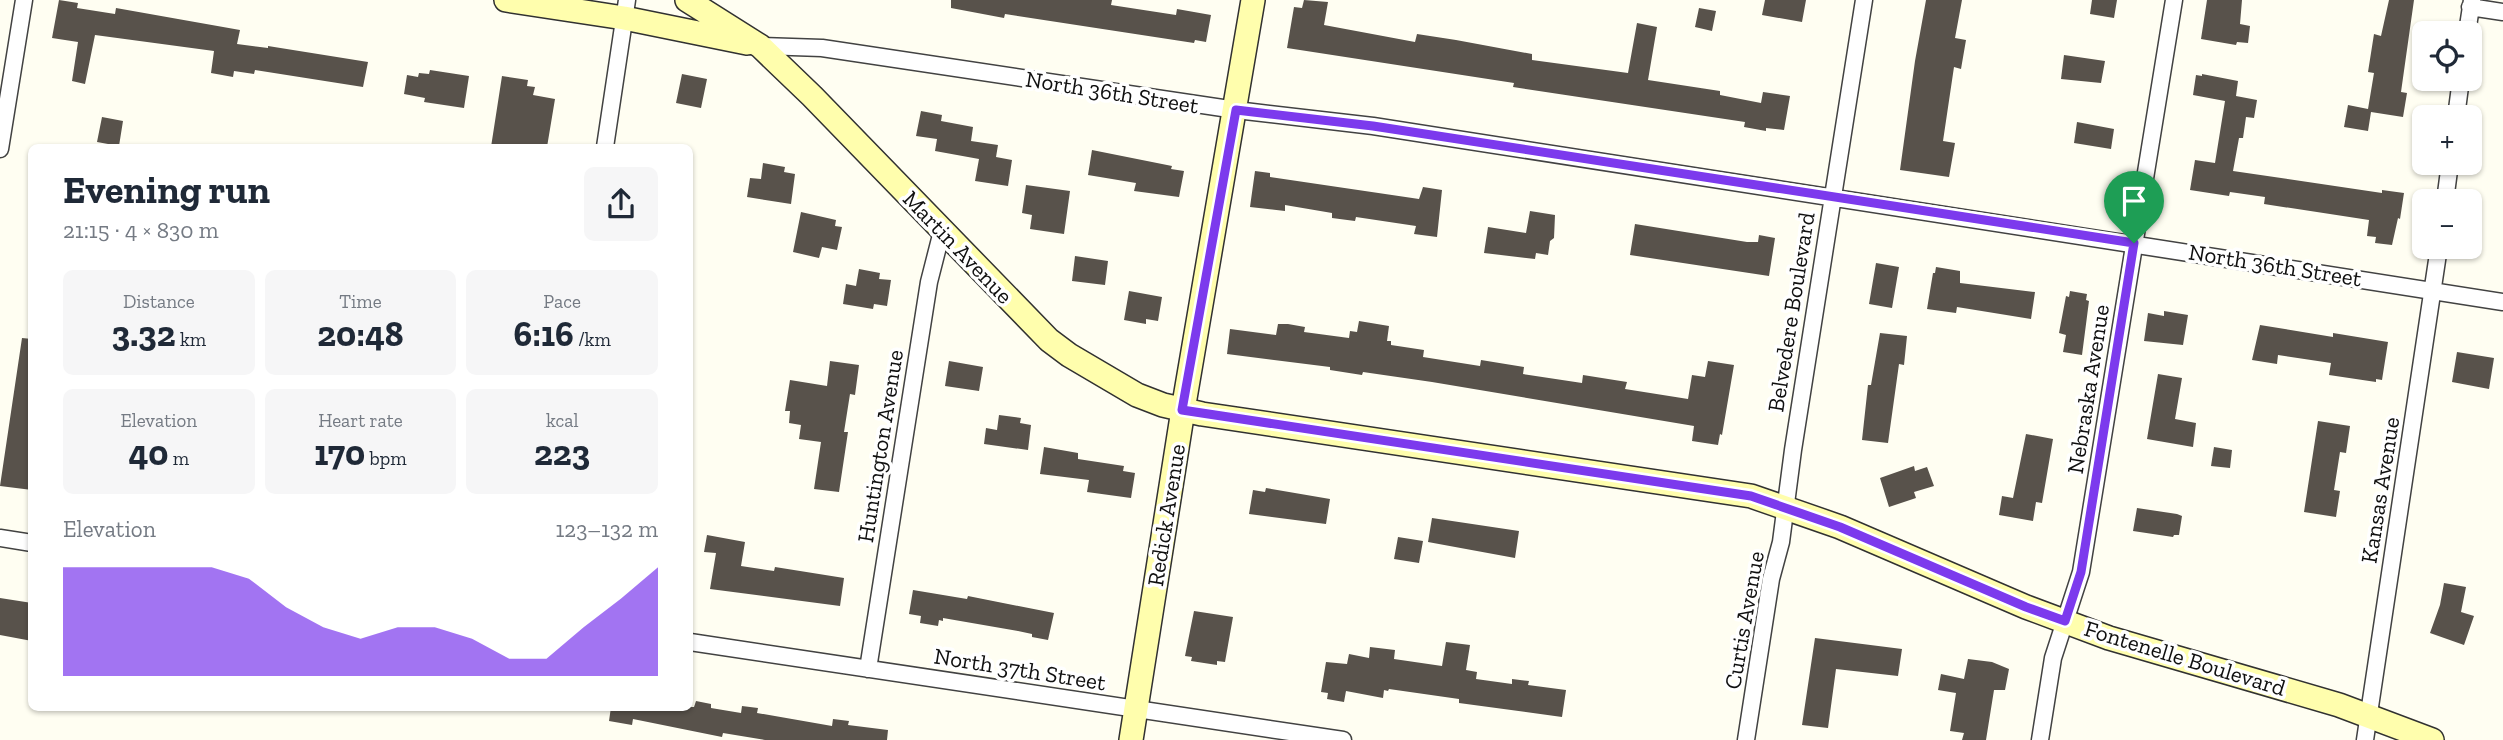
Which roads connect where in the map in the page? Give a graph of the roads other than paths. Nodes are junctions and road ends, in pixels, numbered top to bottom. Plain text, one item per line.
1 (24, 0) edge
2 (506, 0) edge
3 (687, 0) edge
4 (1253, 0) edge
5 (1864, 0) edge
6 (2174, 0) edge
7 (2471, 3) edge
8 (625, 9) edge
9 (2503, 12) edge
10 (2469, 21) edge
11 (760, 46) junction
12 (1236, 110) junction
13 (605, 144) edge
14 (0, 149) edge
15 (1833, 197) junction
16 (942, 232) junction
17 (2134, 243) junction
18 (2437, 259) edge
19 (2433, 290) junction
20 (2503, 302) edge
21 (1182, 410) junction
22 (1785, 508) junction
23 (0, 538) edge
24 (28, 542) edge
25 (2065, 621) junction
26 (693, 642) edge
27 (868, 669) junction
28 (1136, 709) junction
29 (2369, 715) junction
30 (1131, 740) edge
31 (1343, 740) edge
32 (1746, 740) edge
33 (2040, 740) edge
34 (2365, 740) edge
35 (2432, 740) edge

1 - 14 street
2 - 8 main road
3 - 11 main road
4 - 12 main road, Redick Avenue
5 - 15 street, Belvedere Boulevard
6 - 17 street, Nebraska Avenue
7 - 9 street
7 - 10 street
8 - 11 main road
8 - 13 street
11 - 12 street, North 36th Street
11 - 16 main road, Martin Avenue
12 - 15 street, North 36th Street
12 - 21 main road, Redick Avenue
15 - 17 street, North 36th Street
15 - 22 street, Belvedere Boulevard
16 - 21 main road, Martin Avenue
16 - 27 street, Huntington Avenue
17 - 19 street, North 36th Street
17 - 25 street, Nebraska Avenue
18 - 19 street, Kansas Avenue
19 - 20 street, North 36th Street
19 - 29 street, Kansas Avenue
21 - 22 main road, Martin Avenue
21 - 28 main road, Redick Avenue
22 - 25 main road, Fontenelle Boulevard
22 - 32 street, Curtis Avenue
23 - 24 street
25 - 29 main road, Fontenelle Boulevard
25 - 33 street, Nebraska Avenue
26 - 27 street, North 37th Street
27 - 28 street, North 37th Street
28 - 30 main road, Redick Avenue
28 - 31 street, North 37th Street
29 - 34 street, Kansas Avenue
29 - 35 main road, Fontenelle Boulevard

